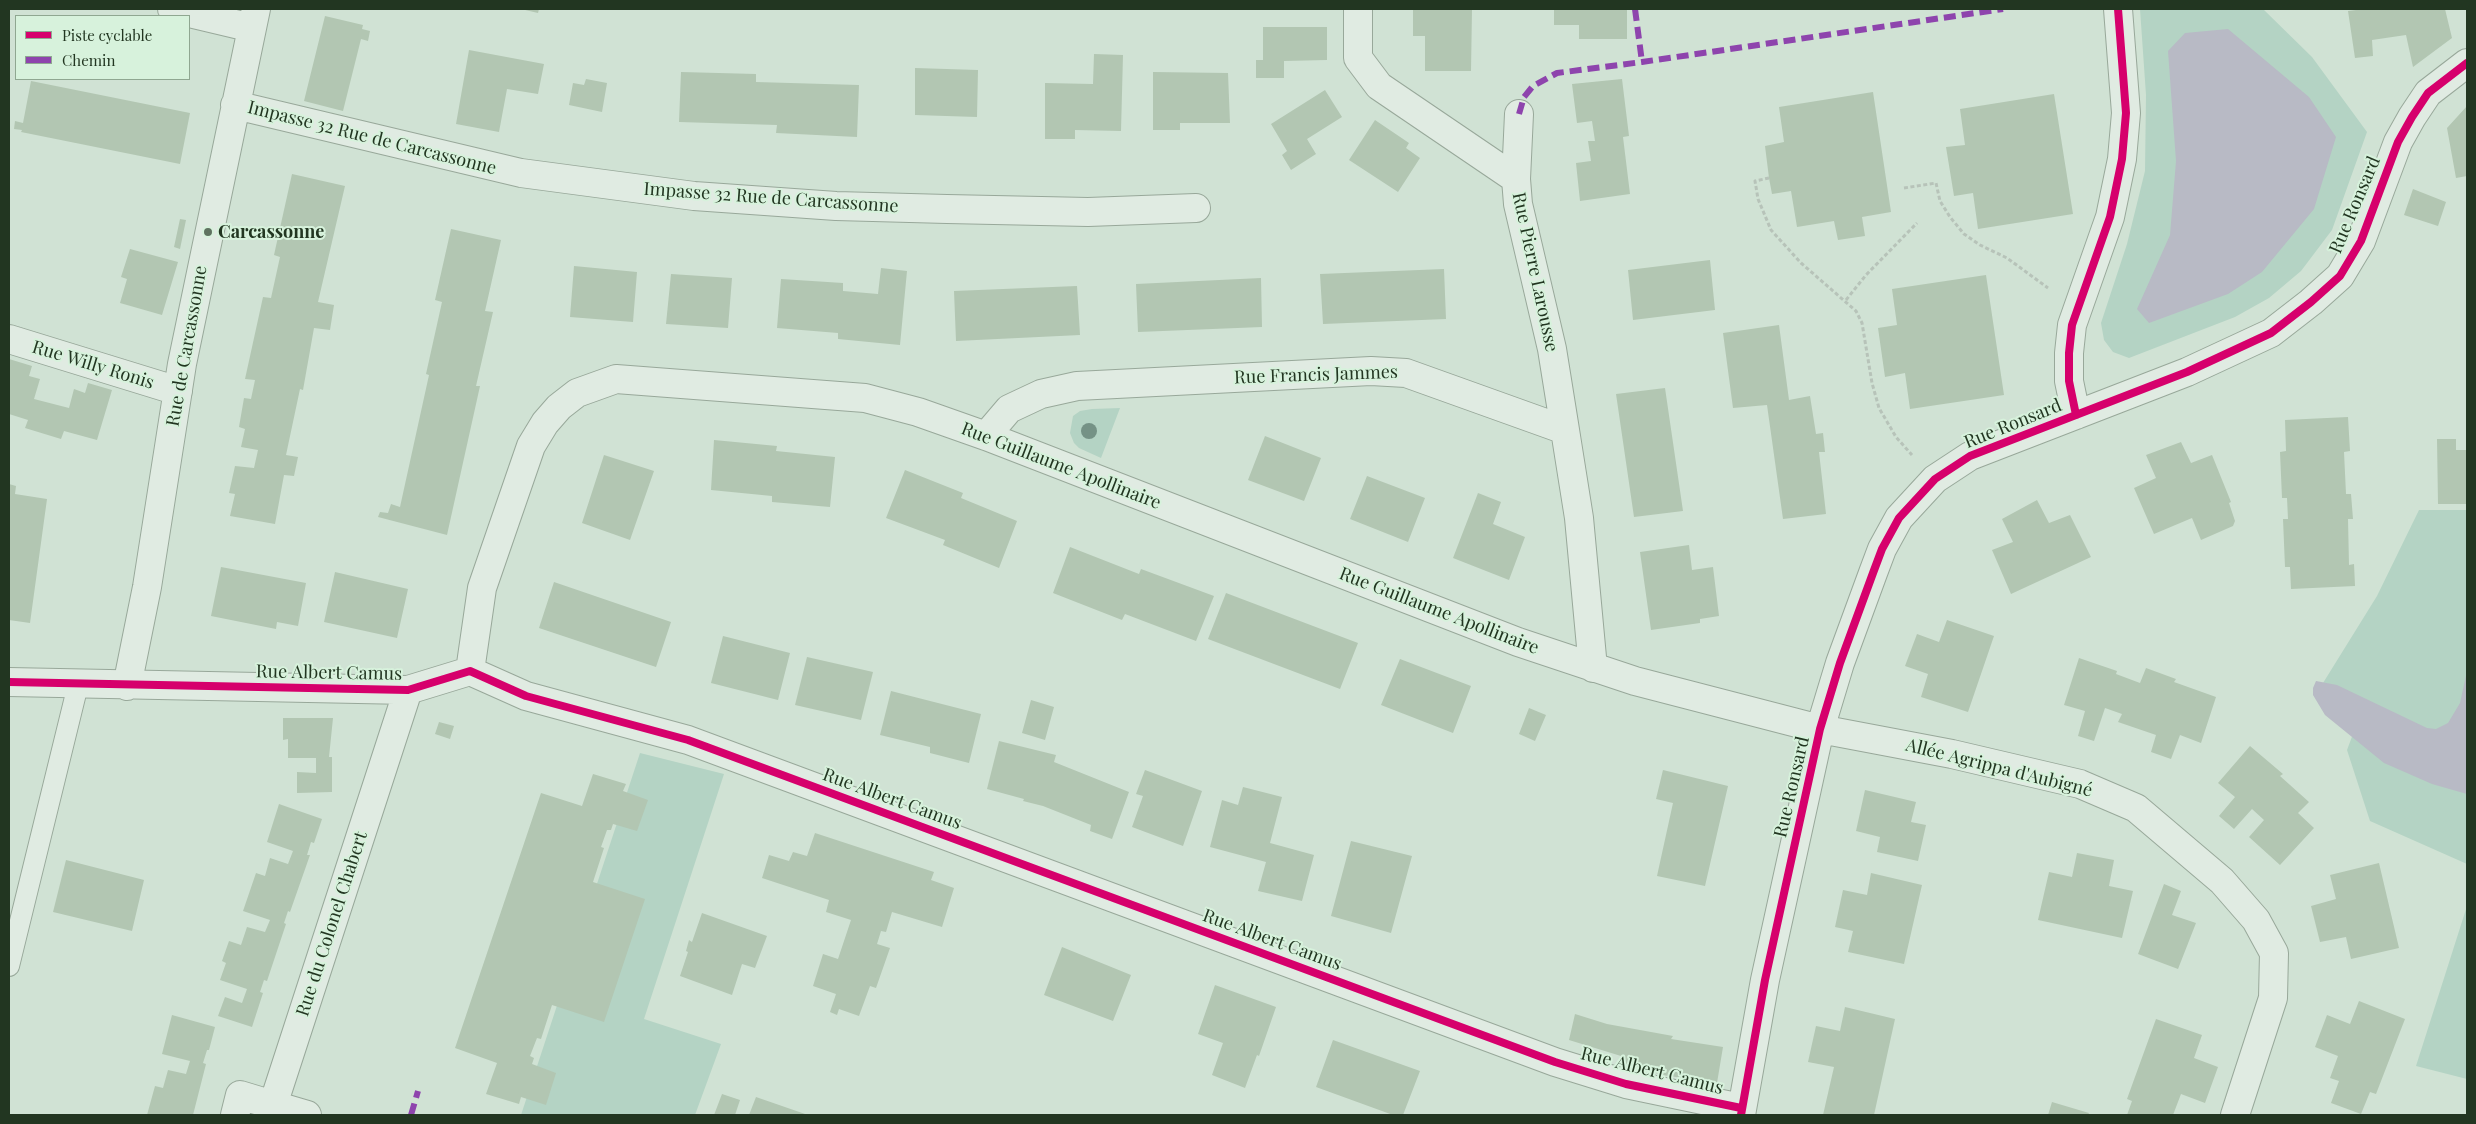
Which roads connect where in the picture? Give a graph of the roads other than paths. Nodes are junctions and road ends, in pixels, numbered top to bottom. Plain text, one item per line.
1 (172, 9) edge
2 (1358, 9) edge
3 (2118, 9) edge
4 (254, 18) edge
5 (2467, 63) edge
6 (235, 105) junction
7 (1519, 114) dead end
8 (1516, 179) junction
9 (1196, 208) dead end
10 (9, 339) edge
11 (178, 391) junction
12 (2076, 415) junction
13 (1565, 430) junction
14 (986, 436) junction
15 (1593, 668) junction
16 (470, 671) junction
17 (9, 682) edge
18 (78, 685) junction
19 (127, 686) junction
20 (408, 690) junction
21 (1820, 729) junction
22 (9, 966) edge
23 (273, 1105) junction
24 (1741, 1112) edge
25 (235, 1115) edge
26 (307, 1115) edge
27 (2235, 1115) edge

1 - 4 street
2 - 8 street
3 - 12 street
4 - 6 street, Rue de Carcassonne
5 - 12 street, Rue Ronsard
6 - 9 street, Impasse 32 Rue de Carcassonne
6 - 11 street, Rue de Carcassonne
7 - 8 street, Rue Pierre Larousse
8 - 13 street, Rue Pierre Larousse
10 - 11 street, Rue Willy Ronis
11 - 19 street, Rue de Carcassonne
12 - 21 street, Rue Ronsard
13 - 14 street, Rue Francis Jammes
13 - 15 street
14 - 15 street, Rue Guillaume Apollinaire
14 - 16 street, Rue Guillaume Apollinaire
15 - 21 street, Rue Guillaume Apollinaire
16 - 20 street, Rue Albert Camus
16 - 24 street, Rue Albert Camus
17 - 18 street, Rue Albert Camus
18 - 19 street, Rue Albert Camus
18 - 22 lane
19 - 20 street, Rue Albert Camus
20 - 23 street, Rue du Colonel Chabert
21 - 24 street, Rue Ronsard
21 - 27 street, Allée Agrippa d'Aubigné
23 - 25 street
23 - 26 street

